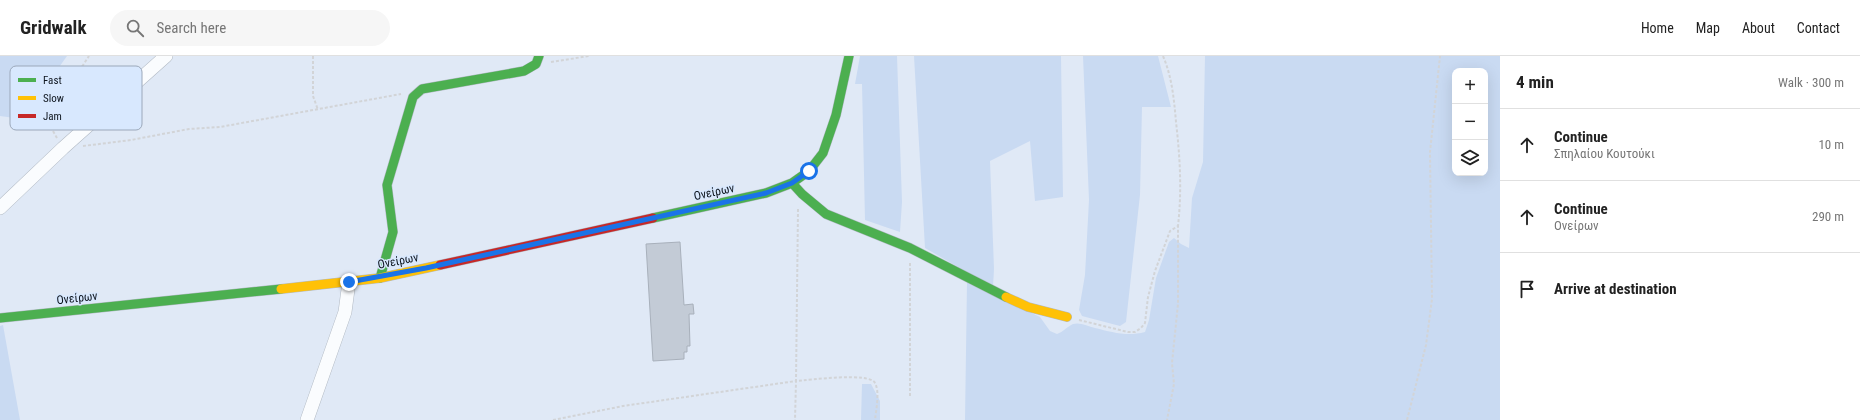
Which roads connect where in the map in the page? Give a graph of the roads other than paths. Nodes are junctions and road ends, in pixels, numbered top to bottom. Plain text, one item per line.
1 (166, 56) edge
2 (849, 56) edge
3 (537, 60) edge
4 (142, 77) edge
5 (83, 130) edge
6 (792, 183) junction
7 (0, 208) edge
8 (380, 278) junction
9 (349, 282) junction
10 (1067, 317) road end
11 (0, 318) edge
12 (307, 420) edge

1 - 4 street
2 - 6 street, Ονείρων
3 - 8 street
5 - 7 street
6 - 8 street, Ονείρων
6 - 10 street
8 - 9 street, Ονείρων
9 - 11 street, Ονείρων
9 - 12 street

